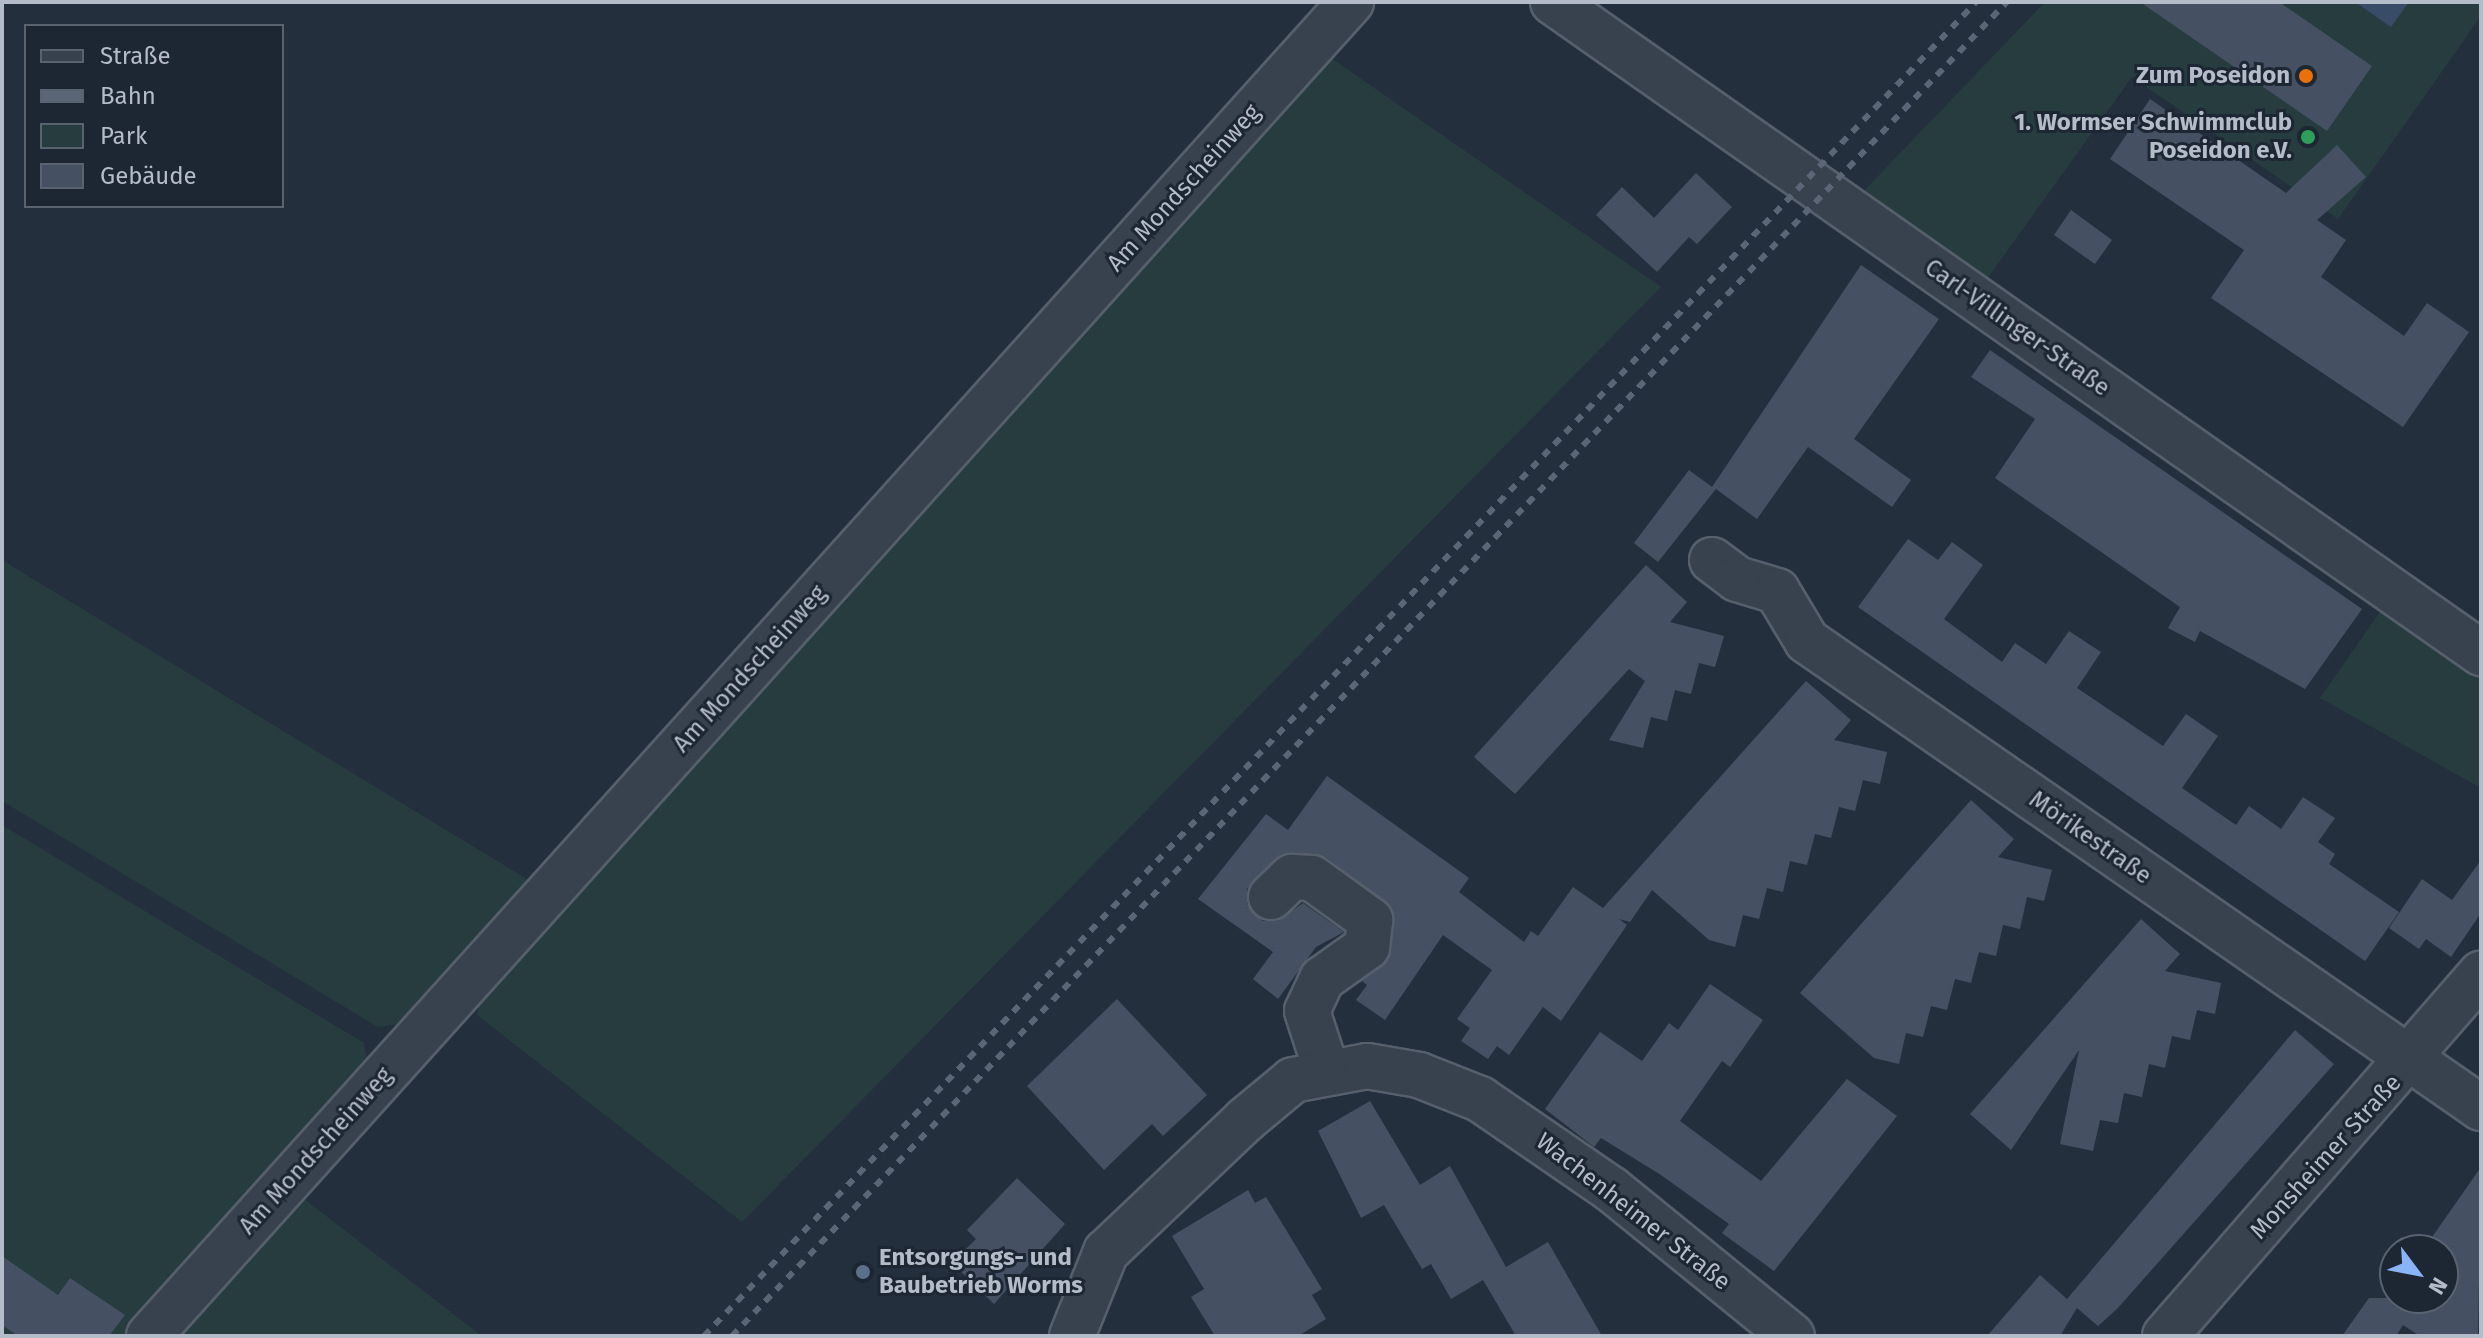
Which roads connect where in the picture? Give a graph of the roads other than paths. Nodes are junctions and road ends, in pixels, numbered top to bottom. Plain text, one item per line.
1 (1351, 2) edge
2 (1553, 2) edge
3 (1712, 560) dead end
4 (2481, 653) edge
5 (1271, 897) dead end
6 (2481, 974) edge
7 (2413, 1060) junction
8 (1326, 1069) junction
9 (2481, 1108) edge
10 (149, 1336) edge
11 (1072, 1336) edge
12 (1792, 1336) edge
13 (2165, 1336) edge

1 - 10 street, Am Mondscheinweg
2 - 4 street, Carl-Villinger-Straße
3 - 7 street, Mörikestraße
5 - 8 street
6 - 7 street, Monsheimer Straße
7 - 9 street, Mörikestraße
7 - 13 street, Monsheimer Straße
8 - 11 street, Wachenheimer Straße
8 - 12 street, Wachenheimer Straße

